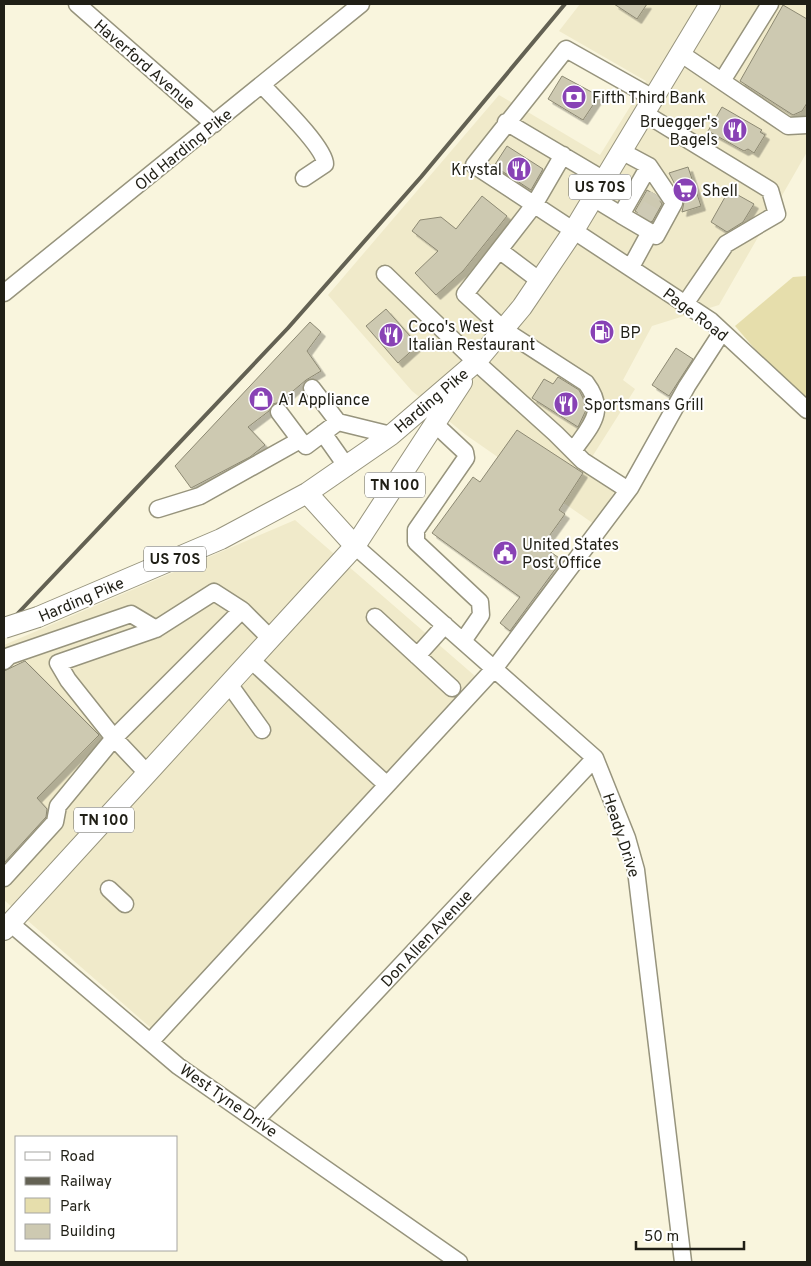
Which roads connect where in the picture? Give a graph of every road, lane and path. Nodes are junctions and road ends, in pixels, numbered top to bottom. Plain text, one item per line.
1 (77, 4) edge
2 (361, 4) edge
3 (710, 4) edge
4 (770, 4) edge
5 (680, 53) junction
6 (722, 81) junction
7 (262, 85) junction
8 (648, 106) junction
9 (506, 122) junction
10 (214, 124) junction
11 (807, 125) edge
12 (621, 151) junction
13 (563, 155) junction
14 (649, 166) junction
15 (304, 178) dead end
16 (604, 180) junction
17 (593, 198) junction
18 (534, 205) junction
19 (621, 215) junction
20 (644, 226) junction
21 (574, 230) junction
22 (499, 250) junction
23 (630, 267) junction
24 (385, 274) dead end
25 (540, 281) junction
26 (4, 293) edge
27 (685, 304) junction
28 (504, 330) junction
29 (722, 332) junction
30 (476, 362) junction
31 (312, 388) dead end
32 (807, 410) edge
33 (279, 412) dead end
34 (338, 422) junction
35 (435, 424) junction
36 (323, 433) junction
37 (391, 434) junction
38 (300, 440) junction
39 (573, 451) junction
40 (346, 467) junction
41 (628, 490) junction
42 (307, 492) junction
43 (158, 509) dead end
44 (355, 546) junction
45 (242, 610) junction
46 (375, 618) dead end
47 (445, 625) junction
48 (4, 628) edge
49 (156, 629) junction
50 (270, 638) junction
51 (463, 641) junction
52 (417, 656) junction
53 (251, 660) junction
54 (4, 661) edge
55 (494, 668) junction
56 (229, 684) junction
57 (452, 688) dead end
58 (262, 730) dead end
59 (114, 738) junction
60 (595, 758) junction
61 (147, 773) junction
62 (387, 785) junction
63 (4, 878) edge
64 (109, 889) dead end
65 (124, 904) dead end
66 (7, 926) edge
67 (150, 1042) junction
68 (257, 1119) junction
69 (459, 1262) edge
70 (683, 1262) edge

1 - 10 street, Haverford Avenue
2 - 7 street, Old Harding Pike
3 - 5 main road, Harding Pike / US 70S
4 - 6 street
5 - 6 street
5 - 8 main road, Harding Pike / US 70S
6 - 11 street
7 - 10 street, Old Harding Pike
7 - 15 street
8 - 9 street
8 - 12 main road, Harding Pike / US 70S
8 - 27 street
9 - 13 street
9 - 18 street, Page Road
10 - 26 street, Old Harding Pike
12 - 14 street
12 - 16 main road, Harding Pike / US 70S
13 - 16 street
13 - 18 street
14 - 19 street
14 - 20 street
16 - 17 main road, Harding Pike / US 70S
17 - 19 street
17 - 21 main road, Harding Pike / US 70S
18 - 21 street, Page Road
18 - 22 street
19 - 20 street
20 - 23 street
21 - 23 street, Page Road
21 - 25 main road, Harding Pike / US 70S
22 - 25 street
22 - 28 street
23 - 27 street, Page Road
24 - 30 street
25 - 28 main road, Harding Pike / US 70S
27 - 29 street, Page Road
28 - 30 main road, Harding Pike / US 70S
28 - 39 street
29 - 32 street, Page Road
29 - 41 street
30 - 35 main road, TN 100
30 - 37 main road, Harding Pike / US 70S
30 - 39 street
31 - 34 street
33 - 38 street
34 - 36 street
34 - 37 street
35 - 44 main road, TN 100
35 - 51 street
36 - 38 street
36 - 40 street
37 - 40 main road, Harding Pike / US 70S
38 - 43 street
39 - 41 street
40 - 42 main road, Harding Pike / US 70S
41 - 55 street
42 - 44 main road
42 - 48 main road, Harding Pike / US 70S, bridge
44 - 47 street, Heady Drive
44 - 50 main road, TN 100
45 - 49 street
45 - 50 street
45 - 59 street
46 - 52 street
47 - 51 street, Heady Drive
47 - 52 street
49 - 54 street
49 - 59 street
50 - 53 main road, TN 100
51 - 55 street, Heady Drive
52 - 57 street
53 - 56 main road, TN 100
53 - 62 street
55 - 60 street, Heady Drive
55 - 62 street
56 - 58 street
56 - 61 main road, TN 100
59 - 61 street
59 - 63 street
60 - 68 street, Don Allen Avenue
60 - 70 street, Heady Drive
61 - 66 main road, TN 100
62 - 67 street
64 - 65 street
66 - 67 street, West Tyne Drive
67 - 68 street, West Tyne Drive
68 - 69 street, West Tyne Drive

